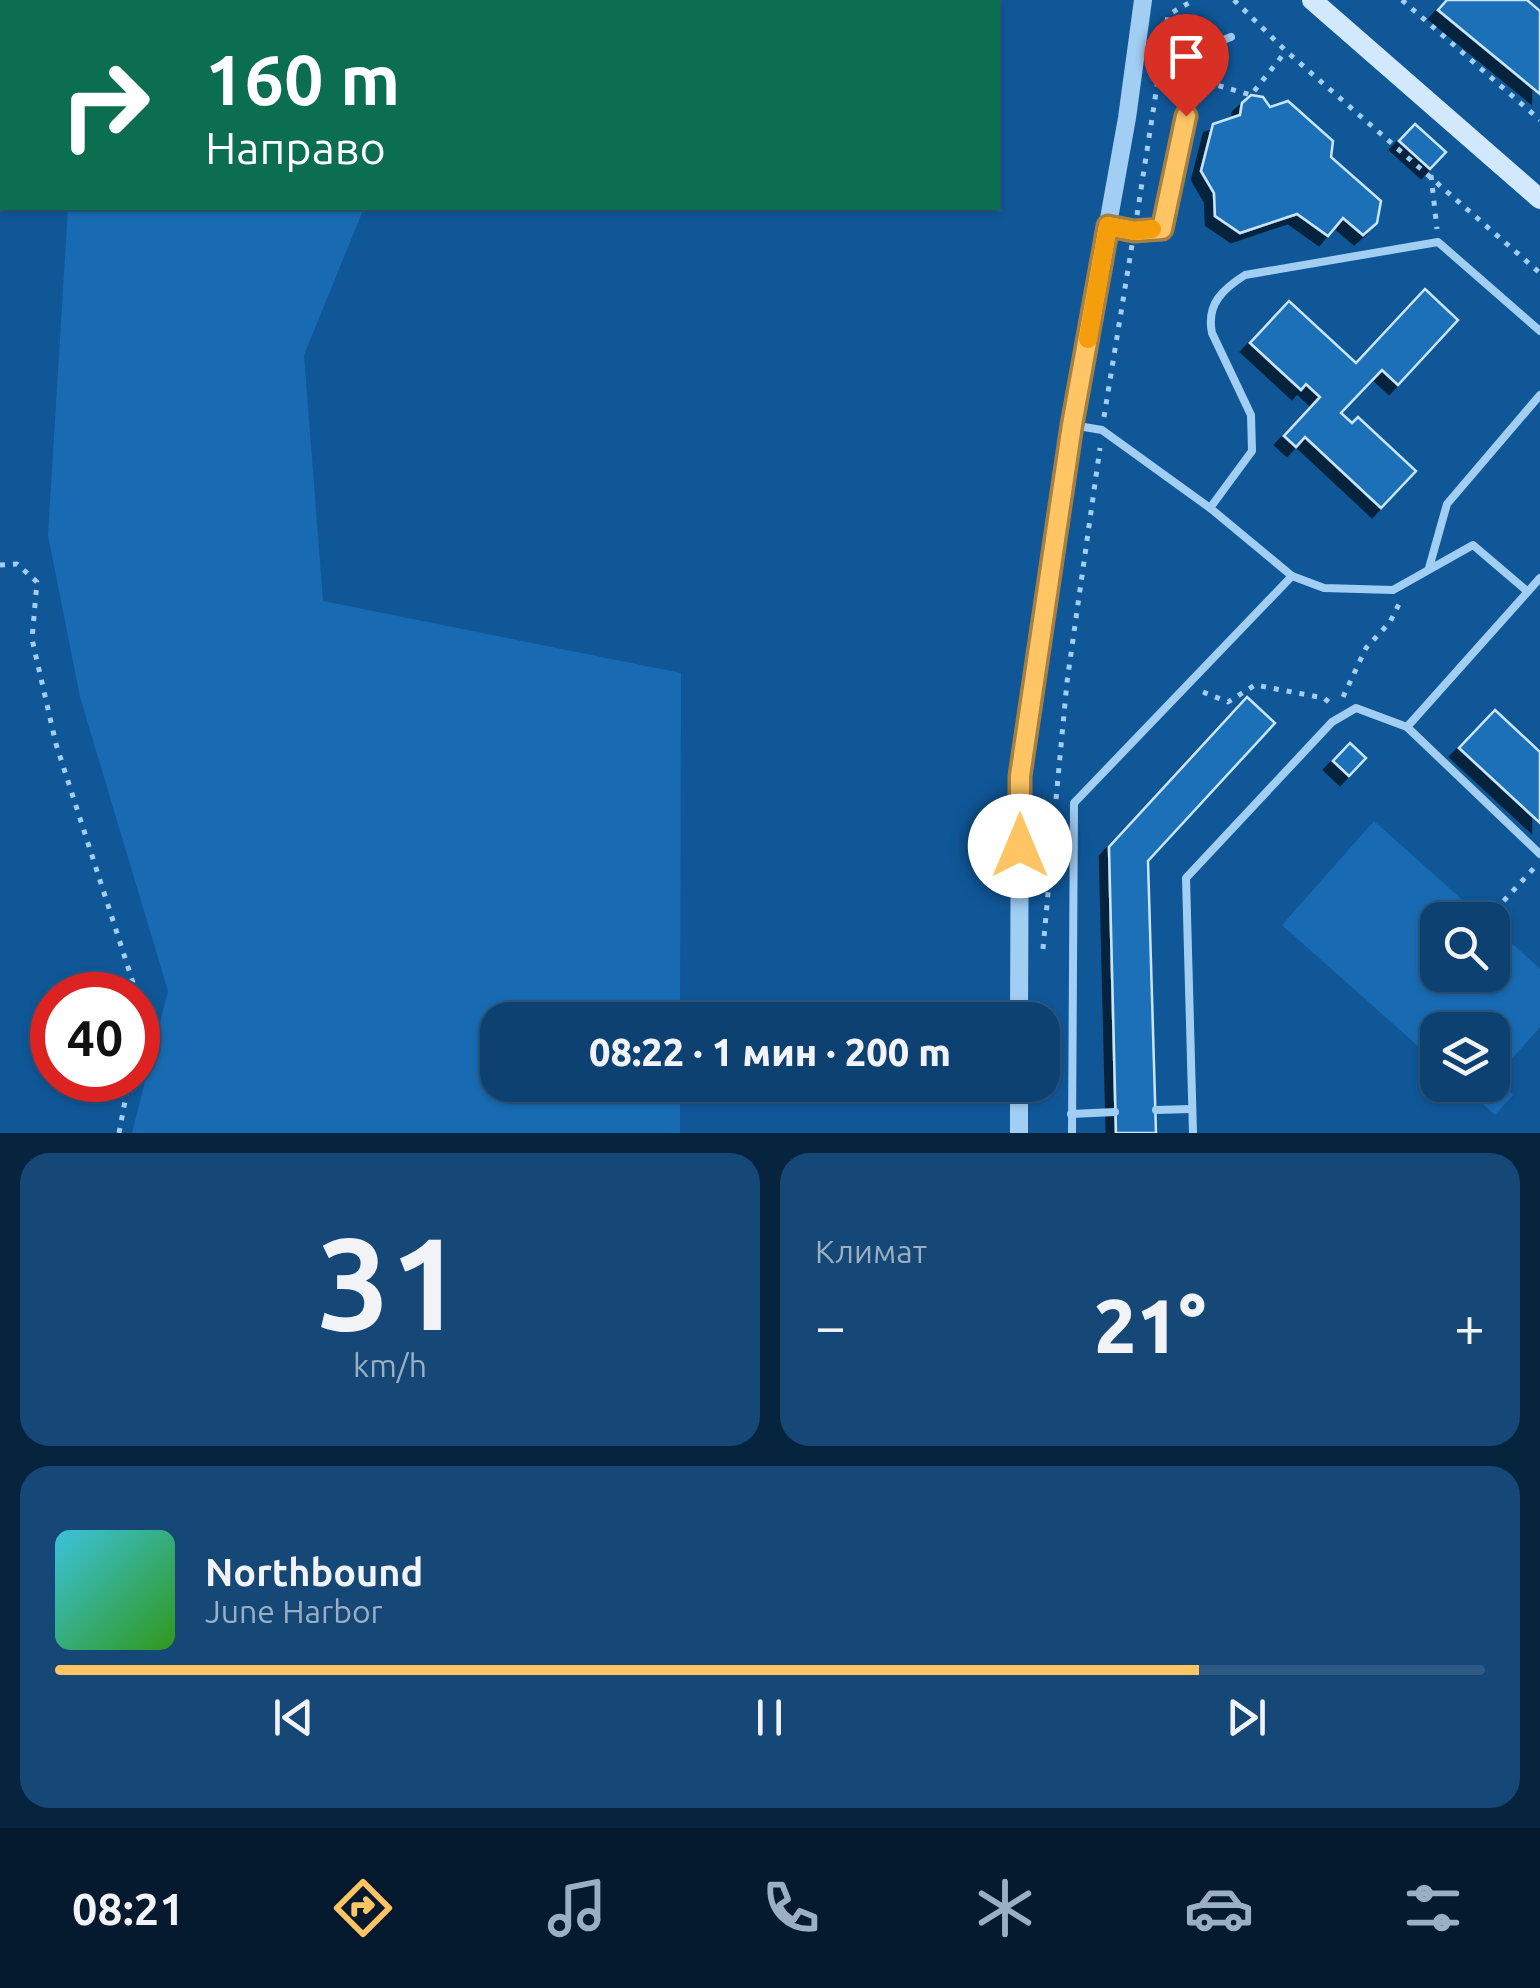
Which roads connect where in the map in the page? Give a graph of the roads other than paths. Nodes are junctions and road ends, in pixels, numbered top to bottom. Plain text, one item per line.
1 (1144, 0) edge
2 (1312, 0) edge
3 (1231, 37) dead end
4 (1540, 200) edge
5 (1108, 226) junction
6 (1540, 332) edge
7 (1540, 396) edge
8 (1072, 425) junction
9 (1210, 508) junction
10 (1430, 568) junction
11 (1292, 576) junction
12 (1540, 578) edge
13 (1527, 591) junction
14 (1407, 727) junction
15 (1540, 854) edge
16 (1019, 1002) edge
17 (1019, 1102) edge
18 (1191, 1109) junction
19 (1156, 1110) dead end
20 (1115, 1112) dead end
21 (1071, 1114) junction
22 (1019, 1133) edge
23 (1072, 1133) edge
24 (1193, 1133) edge

1 - 5 street
2 - 4 main road
3 - 5 lane
5 - 8 street
6 - 9 lane
7 - 10 lane
8 - 9 lane
8 - 16 street
9 - 11 lane
10 - 11 lane
10 - 13 lane
11 - 21 lane
12 - 13 lane
13 - 14 lane
14 - 15 lane
14 - 18 lane
17 - 22 street
18 - 19 lane
18 - 24 lane
20 - 21 lane
21 - 23 lane

